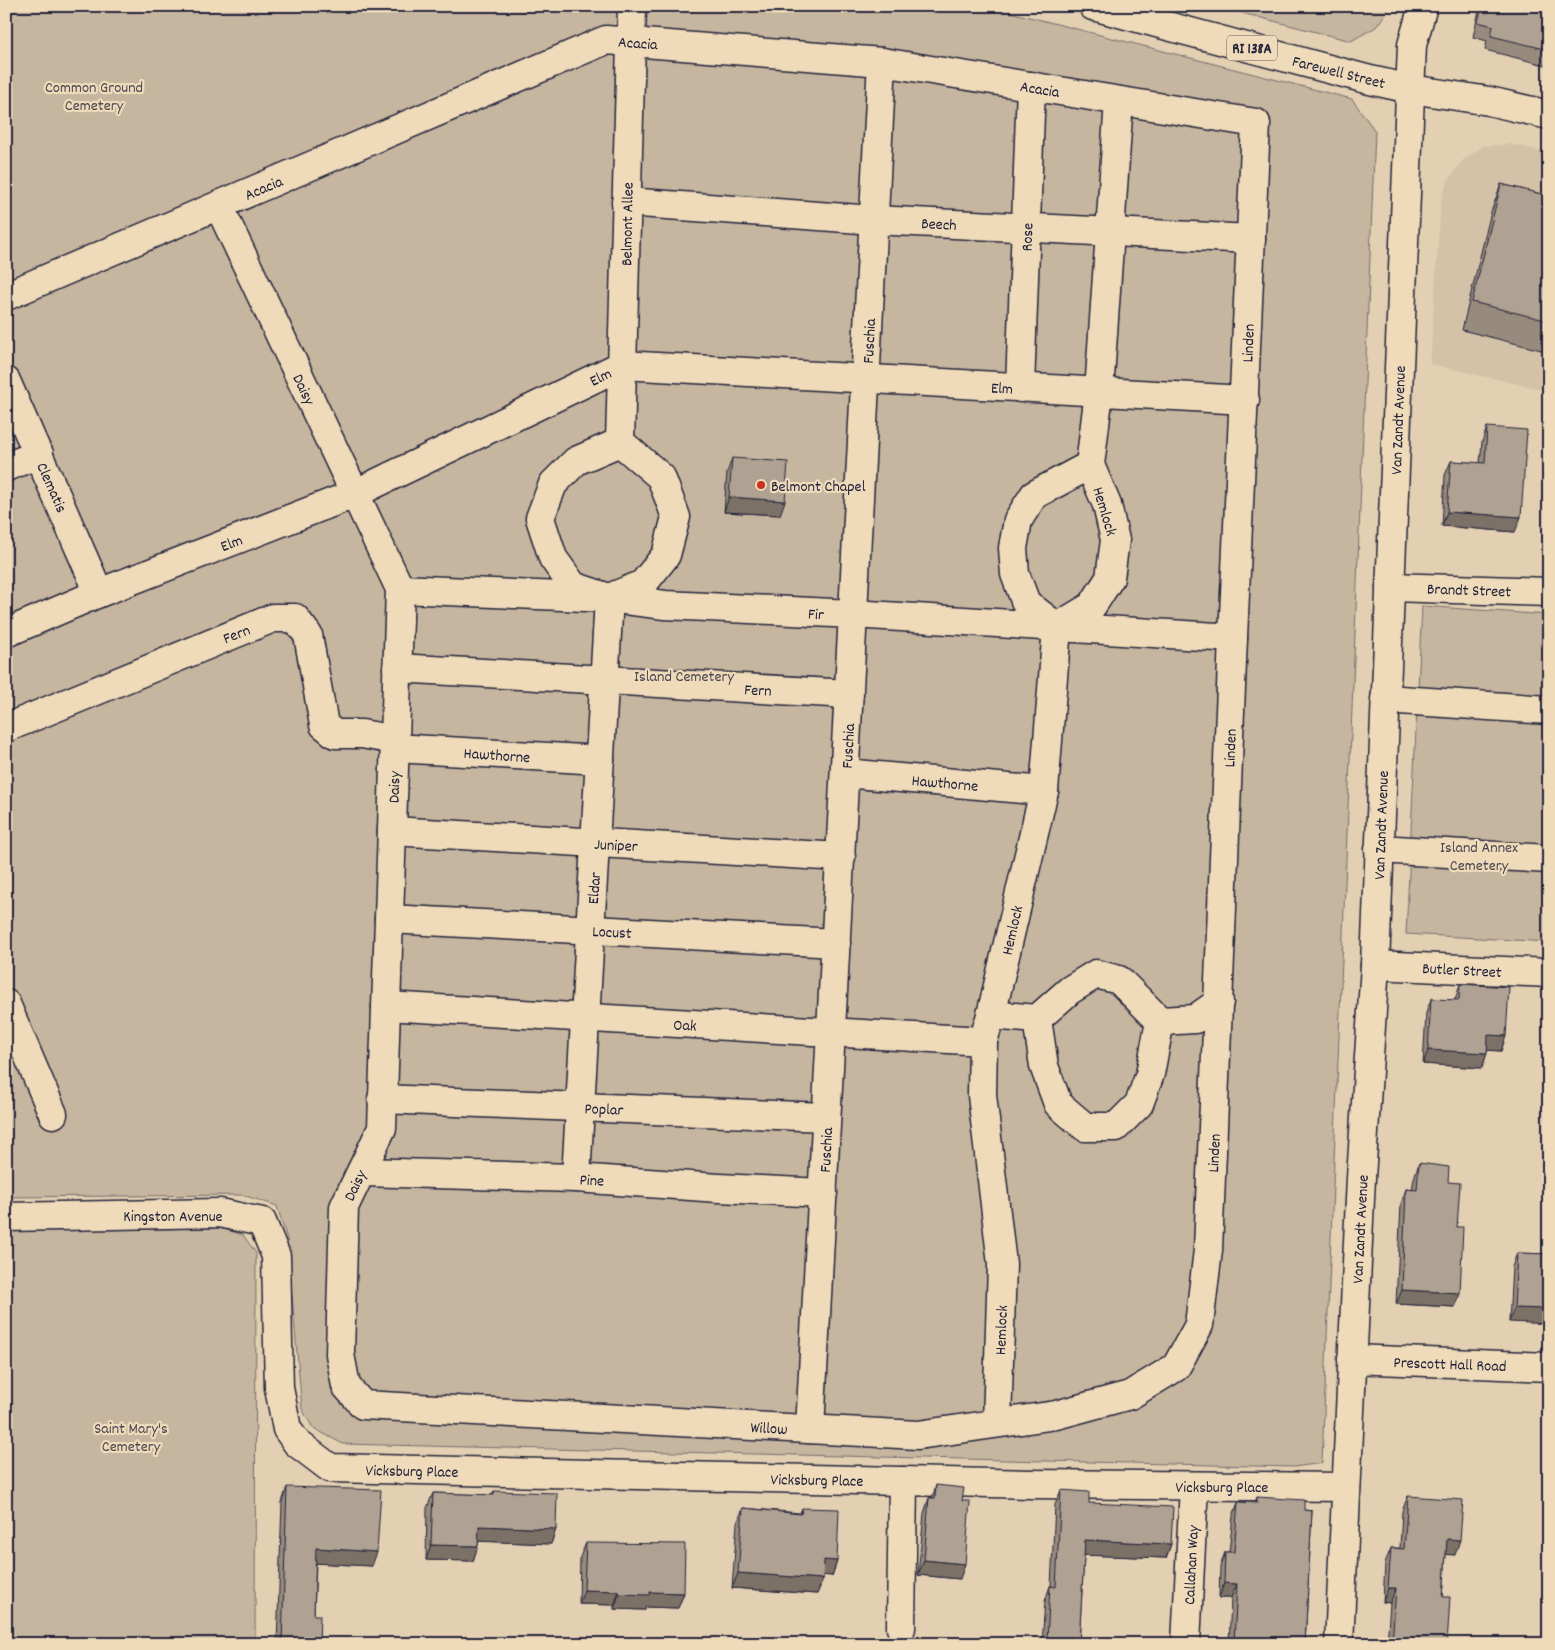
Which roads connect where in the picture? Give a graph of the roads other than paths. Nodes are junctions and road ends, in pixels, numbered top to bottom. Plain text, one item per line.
1 (632, 6) edge
2 (1093, 6) edge
3 (1423, 6) edge
4 (630, 41) junction
5 (882, 62) junction
6 (1031, 86) junction
7 (1411, 88) junction
8 (1119, 101) junction
9 (1549, 114) edge
10 (1256, 123) joint
11 (626, 202) junction
12 (219, 206) junction
13 (874, 220) junction
14 (1026, 228) junction
15 (1110, 233) junction
16 (1251, 239) junction
17 (6, 296) edge
18 (622, 365) junction
19 (866, 379) junction
20 (6, 381) edge
21 (1020, 388) junction
22 (1099, 392) junction
23 (1245, 400) junction
24 (620, 442) junction
25 (39, 454) junction
26 (1090, 465) junction
27 (6, 467) edge
28 (354, 494) junction
29 (1390, 587) junction
30 (400, 589) junction
31 (1549, 592) edge
32 (100, 593) junction
33 (609, 598) junction
34 (854, 614) junction
35 (1057, 627) junction
36 (6, 632) edge
37 (1233, 638) junction
38 (397, 668) junction
39 (604, 680) junction
40 (849, 694) junction
41 (1385, 699) junction
42 (1549, 710) edge
43 (6, 728) edge
44 (395, 744) junction
45 (600, 760) junction
46 (845, 773) junction
47 (1044, 791) junction
48 (392, 831) junction
49 (596, 842) junction
50 (1379, 849) junction
51 (841, 857) junction
52 (1549, 859) edge
53 (388, 919) junction
54 (590, 930) junction
55 (836, 943) junction
56 (1375, 965) junction
57 (1549, 973) edge
58 (1219, 1002) junction
59 (6, 1004) edge
60 (386, 1006) junction
61 (991, 1015) junction
62 (585, 1018) junction
63 (1038, 1019) junction
64 (1160, 1021) junction
65 (831, 1032) junction
66 (983, 1041) junction
67 (382, 1099) junction
68 (580, 1108) junction
69 (54, 1114) dead end
70 (826, 1117) junction
71 (361, 1172) junction
72 (576, 1178) junction
73 (823, 1193) junction
74 (6, 1217) edge
75 (1352, 1359) junction
76 (1176, 1367) joint
77 (1549, 1367) edge
78 (355, 1395) joint
79 (998, 1423) junction
80 (810, 1429) junction
81 (297, 1443) joint
82 (903, 1481) junction
83 (1194, 1486) junction
84 (1346, 1487) junction
85 (901, 1628) dead end
86 (1186, 1644) edge
87 (1339, 1644) edge

1 - 4 street, Belmont Allee
2 - 7 street, Farewell Street / RI 138A
3 - 7 street, Van Zandt Avenue
4 - 5 street, Acacia
4 - 11 street, Belmont Allee
4 - 12 street, Acacia
5 - 6 street, Acacia
5 - 13 street, Fuschia
6 - 8 street, Acacia
6 - 14 street, Rose
7 - 9 street, RI 138A
7 - 29 street, Van Zandt Avenue
8 - 10 street, Acacia
8 - 15 street, Hemlock
10 - 16 street, Linden
11 - 13 street, Beech
11 - 18 street, Belmont Allee
12 - 17 street, Acacia
12 - 28 street, Daisy
13 - 14 street, Beech
13 - 19 street, Fuschia
14 - 15 street, Beech
14 - 21 street, Rose
15 - 16 street, Beech
15 - 22 street, Hemlock
16 - 23 street, Linden
18 - 19 street, Elm
18 - 24 street, Belmont Allee
18 - 28 street, Elm
19 - 21 street, Elm
19 - 34 street, Fuschia
20 - 25 street, Clematis
21 - 22 street, Elm
22 - 23 street, Elm
22 - 26 street, Hemlock
23 - 37 street, Linden
24 - 33 street
24 - 33 street
25 - 27 street
25 - 32 street, Clematis
26 - 35 street, Hemlock
26 - 35 street, Hemlock
28 - 30 street, Daisy
28 - 32 street, Elm
29 - 31 street, Brandt Street
29 - 41 street, Van Zandt Avenue
30 - 33 street, Fir
30 - 38 street, Daisy
32 - 36 street, Elm
33 - 34 street, Fir
33 - 39 street, Eldar
34 - 35 street, Fir
34 - 40 street, Fuschia
35 - 37 street, Fir
35 - 47 street, Hemlock
37 - 58 street, Linden
38 - 39 street, Fern
38 - 44 street, Daisy
39 - 40 street, Fern
39 - 45 street, Eldar
40 - 46 street, Fuschia
41 - 42 street
41 - 50 street, Van Zandt Avenue
43 - 44 street, Fern
44 - 45 street, Hawthorne
44 - 48 street, Daisy
45 - 49 street, Eldar
46 - 47 street, Hawthorne
46 - 51 street, Fuschia
47 - 61 street, Hemlock
48 - 49 street, Juniper
48 - 53 street, Daisy
49 - 51 street, Juniper
49 - 54 street, Eldar
50 - 52 street
50 - 56 street, Van Zandt Avenue
51 - 55 street, Fuschia
53 - 54 street, Locust
53 - 60 street, Daisy
54 - 55 street, Locust
54 - 62 street, Eldar
55 - 65 street, Fuschia
56 - 57 street, Butler Street
56 - 75 street, Van Zandt Avenue
58 - 64 street
58 - 76 street, Linden
59 - 69 street
60 - 62 street, Oak
60 - 67 street, Daisy
61 - 63 street
61 - 66 street, Hemlock
62 - 65 street, Oak
62 - 68 street, Eldar
63 - 64 street
63 - 64 street
65 - 66 street, Oak
65 - 70 street, Fuschia
66 - 79 street, Hemlock
67 - 68 street, Poplar
67 - 71 street, Daisy
68 - 70 street, Poplar
68 - 72 street, Eldar
70 - 73 street, Fuschia
71 - 72 street, Pine
71 - 78 street, Daisy
72 - 73 street, Pine
73 - 80 street, Fuschia
74 - 81 street, Kingston Avenue
75 - 77 street, Prescott Hall Road
75 - 84 street, Van Zandt Avenue
76 - 79 street, Willow
78 - 80 street, Willow
79 - 80 street, Willow
81 - 82 street, Vicksburg Place
82 - 83 street, Vicksburg Place
82 - 85 street
83 - 84 street, Vicksburg Place
83 - 86 street, Callahan Way
84 - 87 street, Van Zandt Avenue

